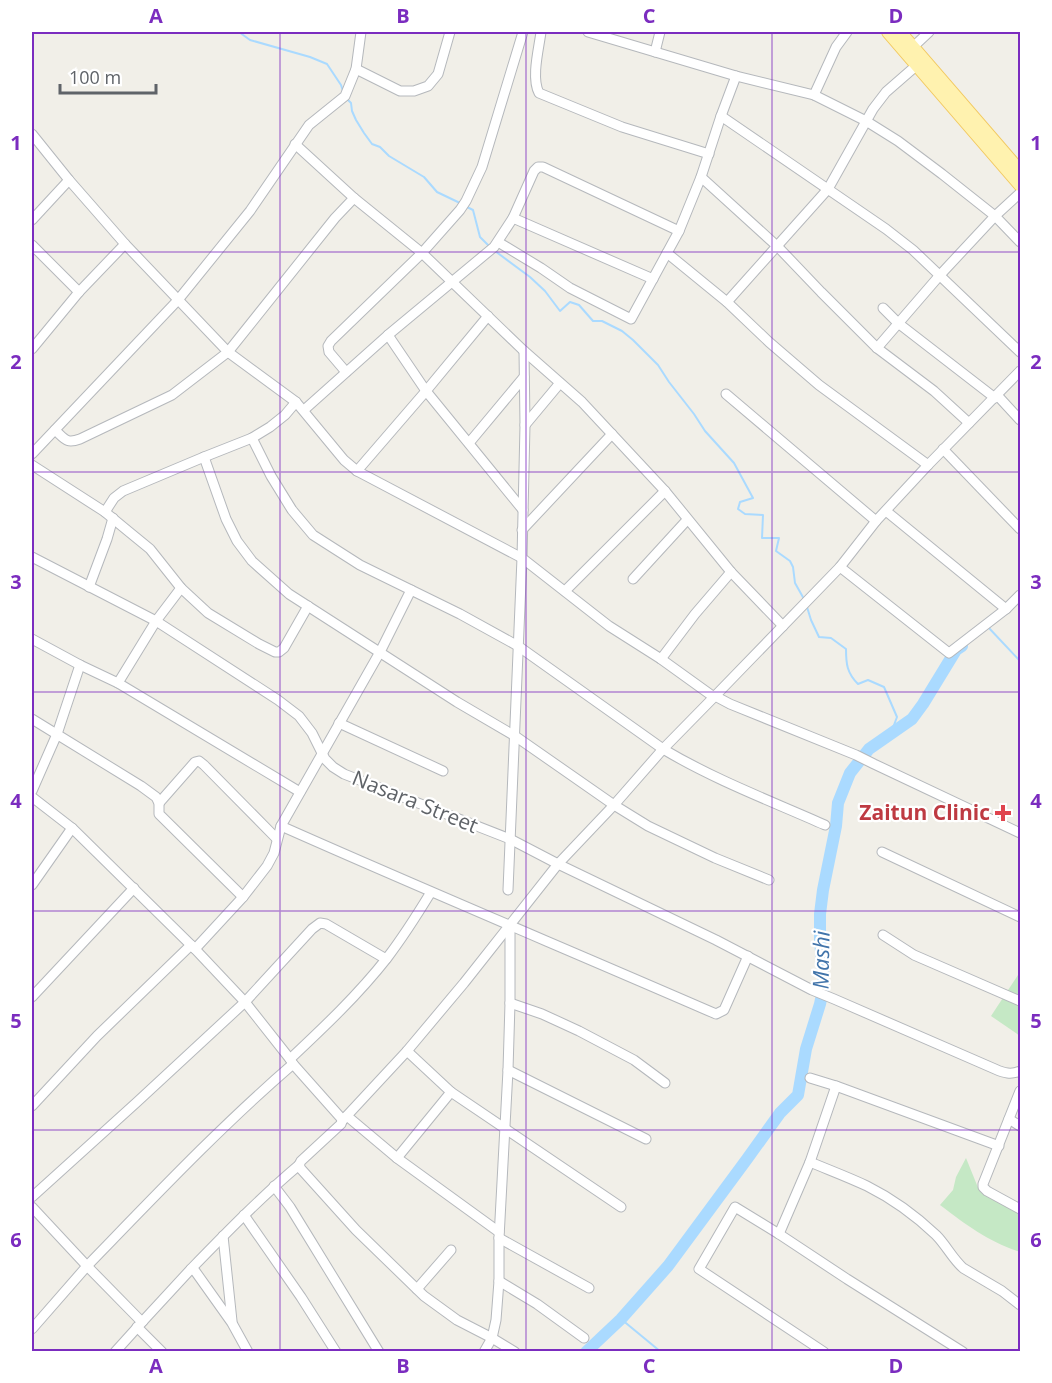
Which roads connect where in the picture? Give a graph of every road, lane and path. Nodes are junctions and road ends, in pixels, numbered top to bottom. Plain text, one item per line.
1 (362, 32) edge
2 (450, 32) edge
3 (523, 32) edge
4 (541, 32) edge
5 (588, 32) edge
6 (660, 32) edge
7 (847, 32) edge
8 (888, 32) edge
9 (900, 32) edge
10 (929, 32) edge
11 (913, 46) junction
12 (655, 52) junction
13 (917, 65) junction
14 (356, 69) junction
15 (736, 76) junction
16 (814, 95) junction
17 (721, 116) junction
18 (866, 121) junction
19 (33, 140) edge
20 (295, 144) junction
21 (709, 154) junction
22 (1020, 171) edge
23 (701, 177) junction
24 (69, 180) junction
25 (1020, 184) edge
26 (828, 189) junction
27 (1020, 193) edge
28 (354, 198) junction
29 (994, 216) junction
30 (513, 218) junction
31 (32, 220) edge
32 (679, 231) junction
33 (498, 242) junction
34 (1020, 242) edge
35 (125, 244) junction
36 (32, 245) edge
37 (778, 247) junction
38 (422, 253) junction
39 (667, 254) junction
40 (940, 275) junction
41 (653, 279) junction
42 (452, 281) junction
43 (79, 292) junction
44 (178, 300) junction
45 (727, 302) junction
46 (883, 308) dead end
47 (488, 315) junction
48 (898, 323) junction
49 (388, 335) junction
50 (33, 344) edge
51 (877, 348) junction
52 (524, 351) junction
53 (228, 352) junction
54 (1020, 352) edge
55 (1020, 371) edge
56 (346, 372) junction
57 (524, 377) junction
58 (560, 383) junction
59 (426, 391) junction
60 (726, 394) dead end
61 (996, 396) junction
62 (296, 402) junction
63 (304, 410) junction
64 (1020, 420) edge
65 (969, 423) junction
66 (525, 424) junction
67 (55, 430) junction
68 (612, 434) junction
69 (252, 438) junction
70 (469, 443) junction
71 (943, 449) junction
72 (32, 454) edge
73 (204, 457) junction
74 (32, 465) edge
75 (928, 465) junction
76 (357, 471) junction
77 (665, 491) junction
78 (523, 510) junction
79 (886, 511) junction
80 (109, 515) junction
81 (687, 520) junction
82 (876, 521) junction
83 (1020, 529) edge
84 (522, 530) junction
85 (32, 557) edge
86 (522, 558) junction
87 (840, 567) junction
88 (731, 572) junction
89 (633, 579) dead end
90 (89, 587) junction
91 (181, 588) junction
92 (411, 590) junction
93 (565, 591) junction
94 (1020, 595) edge
95 (308, 606) junction
96 (1006, 609) junction
97 (156, 621) junction
98 (783, 627) junction
99 (32, 639) edge
100 (518, 646) junction
101 (380, 652) junction
102 (661, 659) junction
103 (80, 665) junction
104 (118, 683) junction
105 (715, 696) junction
106 (32, 719) edge
107 (339, 723) junction
108 (57, 734) junction
109 (515, 736) junction
110 (663, 749) junction
111 (321, 754) junction
112 (443, 771) dead end
113 (32, 791) edge
114 (300, 792) junction
115 (32, 797) edge
116 (159, 803) junction
117 (614, 806) junction
118 (825, 825) dead end
119 (281, 826) junction
120 (72, 828) junction
121 (1020, 833) edge
122 (277, 839) junction
123 (510, 839) junction
124 (882, 852) dead end
125 (558, 864) junction
126 (770, 880) dead end
127 (32, 885) edge
128 (134, 888) junction
129 (508, 890) dead end
130 (431, 892) junction
131 (243, 897) junction
132 (1020, 917) edge
133 (510, 925) junction
134 (883, 935) dead end
135 (193, 947) junction
136 (748, 956) junction
137 (386, 959) junction
138 (32, 997) edge
139 (1020, 1001) edge
140 (245, 1002) junction
141 (510, 1003) junction
142 (407, 1051) junction
143 (292, 1062) junction
144 (508, 1070) junction
145 (1020, 1071) edge
146 (810, 1078) dead end
147 (665, 1083) dead end
148 (836, 1086) junction
149 (1020, 1091) edge
150 (451, 1092) junction
151 (32, 1106) edge
152 (345, 1118) junction
153 (1009, 1119) junction
154 (1020, 1126) edge
155 (505, 1130) junction
156 (646, 1139) dead end
157 (999, 1146) junction
158 (397, 1158) junction
159 (810, 1162) junction
160 (299, 1165) junction
161 (274, 1186) junction
162 (32, 1197) edge
163 (621, 1207) dead end
164 (1020, 1209) edge
165 (32, 1210) edge
166 (244, 1215) junction
167 (779, 1233) junction
168 (499, 1235) junction
169 (223, 1236) junction
170 (451, 1250) dead end
171 (87, 1266) junction
172 (191, 1269) junction
173 (499, 1281) junction
174 (589, 1288) dead end
175 (417, 1289) junction
176 (1020, 1305) edge
177 (232, 1323) junction
178 (140, 1324) junction
179 (32, 1329) edge
180 (492, 1338) junction
181 (584, 1338) dead end
182 (115, 1352) edge
183 (162, 1352) edge
184 (248, 1352) edge
185 (336, 1352) edge
186 (379, 1352) edge
187 (484, 1352) edge
188 (515, 1352) edge
189 (824, 1352) edge
190 (963, 1352) edge

1 - 14 street
2 - 14 street
3 - 38 street
4 - 21 street
5 - 12 street
6 - 12 street
7 - 16 street
8 - 13 main road
9 - 11 main road
10 - 11 street
11 - 22 main road
12 - 15 street
13 - 18 street
13 - 25 main road
14 - 20 street
15 - 16 street
15 - 17 street
16 - 18 street
17 - 21 street
17 - 26 street
18 - 26 street
18 - 29 street
19 - 24 street
20 - 28 street
20 - 44 street
21 - 23 street
23 - 32 street
23 - 37 street
24 - 31 street
24 - 35 street
26 - 37 street
26 - 40 street
27 - 29 street
28 - 38 street
28 - 53 street
29 - 34 street
29 - 40 street
30 - 32 street
30 - 33 street
30 - 41 street
32 - 39 street
33 - 41 street
33 - 42 street
35 - 43 street
35 - 44 street
36 - 43 street
37 - 45 street
37 - 51 street
38 - 42 street
38 - 56 street
39 - 41 street
39 - 45 street
40 - 48 street
40 - 54 street
42 - 47 street
42 - 49 street
43 - 50 street
44 - 53 street
44 - 67 street
45 - 75 street
46 - 48 street
47 - 52 street
47 - 59 street
48 - 51 street
48 - 61 street
49 - 56 street
49 - 59 street
51 - 65 street
52 - 57 street
52 - 58 street
53 - 62 street
53 - 67 street
55 - 61 street
56 - 63 street
57 - 66 street
57 - 70 street
58 - 66 street
58 - 68 street
59 - 70 street
59 - 76 street
60 - 82 street
61 - 64 street
61 - 65 street
62 - 63 street
62 - 69 street
63 - 76 street
65 - 71 street
66 - 78 street
67 - 72 street
68 - 77 street
68 - 84 street
69 - 73 street
69 - 92 street
70 - 78 street
71 - 75 street
71 - 83 street
73 - 80 street
73 - 95 street
74 - 80 street
75 - 79 street
76 - 86 street
77 - 81 street
77 - 93 street
78 - 84 street
79 - 82 street
79 - 96 street
80 - 90 street
80 - 91 street
81 - 88 street
81 - 89 street
82 - 87 street
84 - 86 street
85 - 90 street, Nasara Street
86 - 93 street
86 - 100 street
87 - 96 street
87 - 98 street
88 - 98 street
88 - 102 street
90 - 97 street, Nasara Street
91 - 95 street
91 - 97 street
92 - 100 street
92 - 101 street
93 - 102 street
94 - 96 street
95 - 101 street
97 - 104 street
97 - 111 street, Nasara Street
98 - 105 street
99 - 103 street
100 - 109 street
100 - 110 street
101 - 107 street
101 - 109 street
102 - 105 street
103 - 104 street
103 - 108 street
104 - 114 street
105 - 110 street
105 - 121 street
106 - 108 street
107 - 111 street
107 - 112 street
108 - 113 street
108 - 116 street
109 - 117 street
109 - 123 street
110 - 117 street
110 - 118 street
111 - 114 street
111 - 123 street, Nasara Street
114 - 119 street
115 - 120 street
116 - 122 street
116 - 131 street
117 - 125 street
117 - 126 street
119 - 122 street
119 - 130 street
120 - 127 street
120 - 128 street
122 - 131 street
123 - 125 street, Nasara Street
123 - 129 street
124 - 132 street
125 - 133 street
125 - 136 street, Nasara Street
128 - 135 street
128 - 138 street
130 - 133 street
130 - 137 street
131 - 135 street
133 - 136 street
133 - 141 street
133 - 142 street
134 - 139 street
135 - 140 street
135 - 151 street
136 - 145 street, Nasara Street
137 - 140 street
137 - 143 street
140 - 143 street
140 - 162 street
141 - 144 street
141 - 147 street
142 - 150 street
142 - 152 street
143 - 152 street
143 - 171 street
144 - 155 street
144 - 156 street
146 - 148 street
148 - 157 street
148 - 159 street
149 - 153 street
150 - 155 street
150 - 158 street
152 - 158 street
152 - 160 street
153 - 154 street
153 - 157 street
155 - 163 street
155 - 168 street
157 - 164 street
158 - 168 street
159 - 167 street
159 - 176 street
160 - 161 street
160 - 175 street
161 - 166 street
161 - 186 street
165 - 171 street
166 - 169 street
166 - 185 street
167 - 189 street
167 - 190 street
168 - 173 street
168 - 174 street
169 - 172 street
169 - 177 street
170 - 175 street
171 - 178 street
171 - 179 street
172 - 177 street
172 - 178 street
173 - 180 street
173 - 181 street
175 - 180 street
177 - 184 street
178 - 182 street
178 - 183 street
180 - 187 street
180 - 188 street

